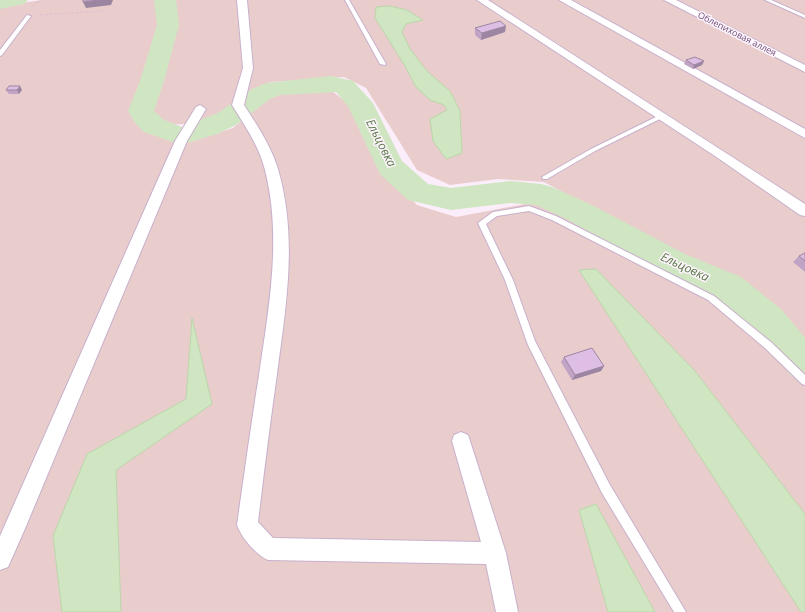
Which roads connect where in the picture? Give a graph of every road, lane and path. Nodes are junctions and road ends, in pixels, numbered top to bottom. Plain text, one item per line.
1 (242, 0) edge
2 (347, 0) edge
3 (482, 0) edge
4 (564, 0) edge
5 (669, 0) edge
6 (767, 0) edge
7 (104, 11) dead end
8 (29, 16) joint
9 (805, 17) edge
10 (0, 54) edge
11 (383, 64) dead end
12 (805, 69) edge
13 (200, 109) dead end
14 (662, 116) junction
15 (805, 134) edge
16 (545, 177) dead end
17 (805, 211) edge
18 (805, 381) edge
19 (461, 441) dead end
20 (495, 553) junction
21 (0, 558) edge
22 (507, 612) edge
23 (680, 612) edge

1 - 20 street
2 - 11 lane
3 - 14 street
4 - 15 street
5 - 12 street, Облепиховая аллея
6 - 9 lane
7 - 8 path
8 - 10 lane
13 - 21 street
14 - 16 lane
14 - 17 street
18 - 23 lane
19 - 20 street
20 - 22 street

